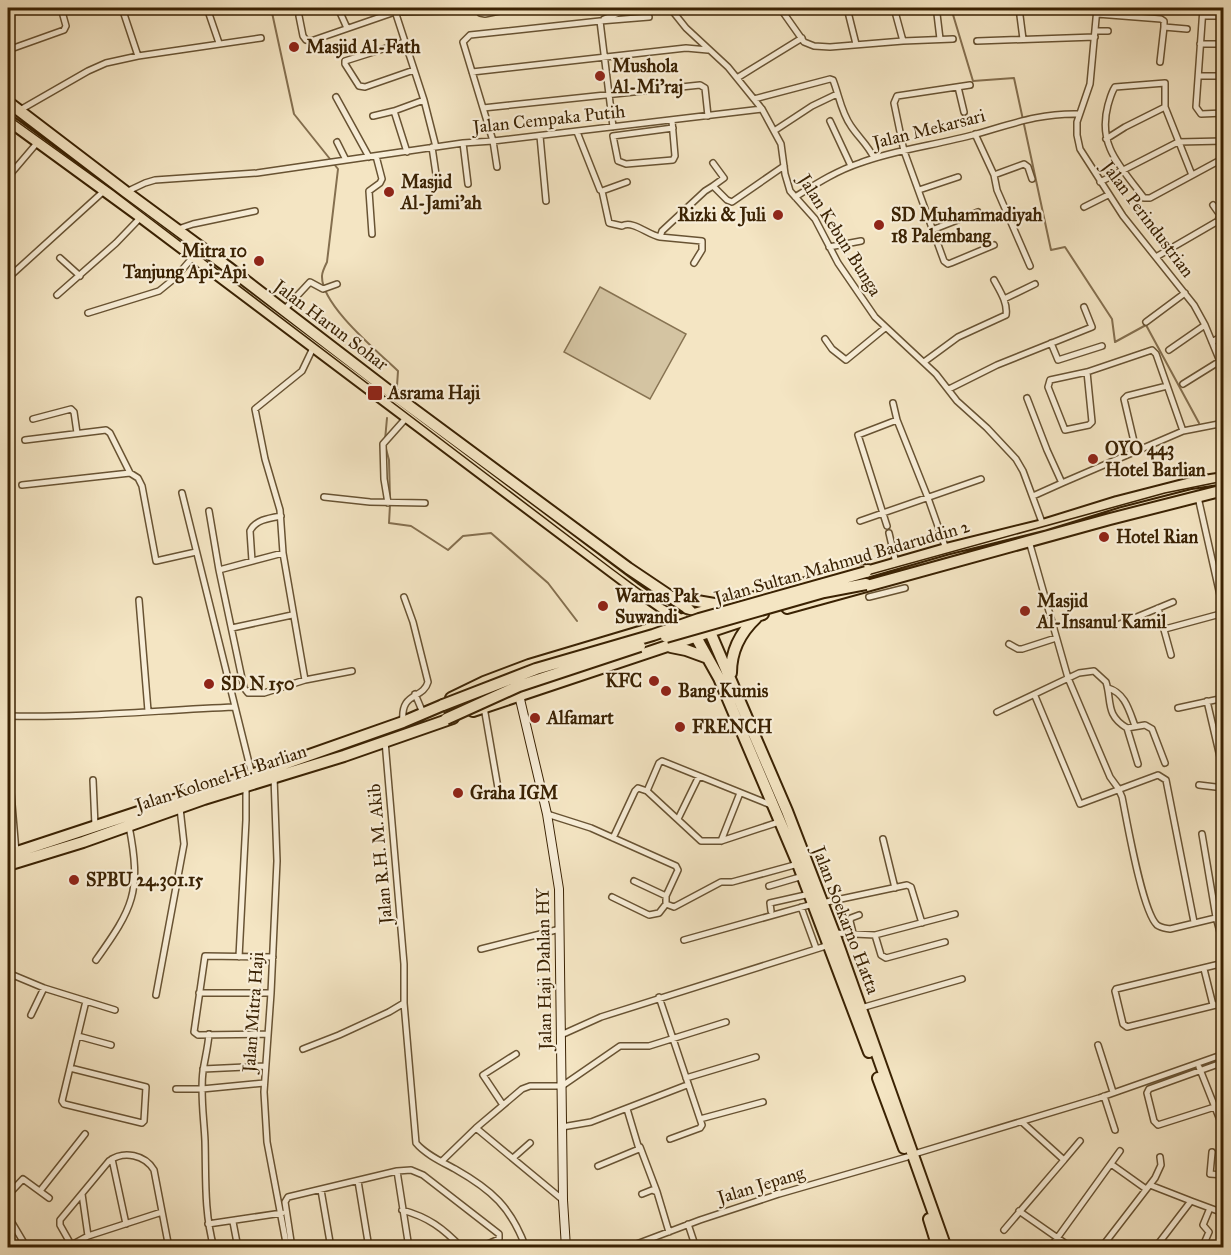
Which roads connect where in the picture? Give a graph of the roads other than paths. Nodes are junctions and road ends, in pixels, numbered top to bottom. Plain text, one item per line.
1 (61, 8) edge
2 (122, 8) edge
3 (207, 8) edge
4 (338, 8) edge
5 (450, 8) edge
6 (479, 8) edge
7 (514, 8) edge
8 (540, 8) edge
9 (558, 8) edge
10 (632, 8) edge
11 (670, 8) edge
12 (780, 8) edge
13 (847, 8) edge
14 (894, 8) edge
15 (1019, 8) edge
16 (1203, 8) edge
17 (395, 10) edge
18 (1097, 11) edge
19 (937, 14) dead end
20 (299, 16) dead end
21 (1203, 16) junction
22 (1224, 16) edge
23 (649, 17) dead end
24 (600, 21) junction
25 (1164, 27) junction
26 (347, 28) junction
27 (1187, 29) dead end
28 (1108, 31) dead end
29 (1095, 34) junction
30 (261, 38) dead end
31 (802, 38) junction
32 (940, 39) junction
33 (953, 39) dead end
34 (1023, 39) junction
35 (903, 40) junction
36 (977, 41) dead end
37 (405, 42) junction
38 (219, 43) junction
39 (700, 43) junction
40 (856, 44) junction
41 (1200, 44) junction
42 (1224, 44) edge
43 (691, 48) junction
44 (8, 50) edge
45 (708, 50) junction
46 (138, 56) junction
47 (603, 56) junction
48 (1160, 62) dead end
49 (414, 70) junction
50 (472, 72) junction
51 (1199, 76) junction
52 (1224, 76) edge
53 (737, 78) junction
54 (970, 85) dead end
55 (958, 87) junction
56 (837, 94) junction
57 (608, 96) junction
58 (336, 97) dead end
59 (754, 99) junction
60 (424, 100) junction
61 (8, 102) edge
62 (1164, 107) junction
63 (483, 108) junction
64 (762, 110) junction
65 (19, 111) junction
66 (394, 111) junction
67 (964, 112) dead end
68 (1224, 113) edge
69 (1079, 114) junction
70 (373, 116) dead end
71 (708, 116) junction
72 (8, 120) edge
73 (672, 121) junction
74 (830, 121) dead end
75 (613, 127) junction
76 (673, 128) junction
77 (774, 131) junction
78 (577, 132) junction
79 (975, 134) junction
80 (540, 136) junction
81 (1106, 139) junction
82 (493, 141) junction
83 (1224, 141) edge
84 (336, 142) dead end
85 (1178, 142) junction
86 (37, 143) junction
87 (463, 143) junction
88 (434, 147) junction
89 (904, 151) junction
90 (407, 152) junction
91 (373, 156) junction
92 (874, 158) junction
93 (1222, 159) edge
94 (343, 161) junction
95 (713, 163) dead end
96 (784, 166) junction
97 (851, 166) junction
98 (497, 167) dead end
99 (1224, 168) edge
100 (1123, 169) junction
101 (994, 175) junction
102 (1191, 175) junction
103 (8, 177) edge
104 (958, 177) dead end
105 (1032, 179) dead end
106 (437, 181) dead end
107 (627, 182) dead end
108 (1100, 182) junction
109 (468, 184) dead end
110 (713, 186) junction
111 (105, 190) junction
112 (601, 190) junction
113 (919, 190) junction
114 (126, 192) junction
115 (1108, 195) junction
116 (795, 197) junction
117 (546, 201) dead end
118 (1213, 205) dead end
119 (1084, 207) dead end
120 (255, 211) dead end
121 (978, 212) dead end
122 (141, 217) junction
123 (177, 229) junction
124 (932, 230) junction
125 (372, 234) dead end
126 (660, 237) junction
127 (861, 242) dead end
128 (994, 245) dead end
129 (829, 247) junction
130 (193, 257) junction
131 (1155, 257) junction
132 (60, 258) dead end
133 (694, 263) dead end
134 (1030, 266) dead end
135 (80, 276) junction
136 (8, 278) edge
137 (994, 280) dead end
138 (337, 284) dead end
139 (1035, 284) dead end
140 (1185, 293) junction
141 (57, 295) dead end
142 (1004, 299) junction
143 (1084, 307) dead end
144 (284, 310) junction
145 (88, 313) dead end
146 (1146, 322) dead end
147 (1205, 325) junction
148 (885, 328) junction
149 (1224, 335) edge
150 (825, 339) dead end
151 (1212, 342) junction
152 (1051, 343) junction
153 (1102, 346) dead end
154 (313, 348) junction
155 (1168, 350) dead end
156 (1220, 361) junction
157 (924, 362) junction
158 (1087, 372) junction
159 (1224, 372) edge
160 (1183, 384) dead end
161 (1167, 386) junction
162 (949, 389) junction
163 (1027, 398) dead end
164 (893, 403) dead end
165 (407, 417) junction
166 (33, 419) dead end
167 (897, 420) junction
168 (1224, 423) edge
169 (1183, 431) junction
170 (77, 434) junction
171 (444, 439) junction
172 (25, 440) dead end
173 (1136, 450) junction
174 (130, 473) junction
175 (1224, 478) edge
176 (981, 479) dead end
177 (1062, 483) junction
178 (22, 484) dead end
179 (1224, 490) edge
180 (182, 492) dead end
181 (1198, 495) junction
182 (1033, 496) junction
183 (324, 497) dead end
184 (928, 498) junction
185 (389, 503) junction
186 (425, 503) dead end
187 (209, 511) dead end
188 (884, 513) junction
189 (281, 516) junction
190 (860, 521) dead end
191 (1043, 525) junction
192 (1029, 541) junction
193 (946, 549) junction
194 (196, 552) junction
195 (283, 553) junction
196 (252, 561) junction
197 (897, 564) junction
198 (219, 570) junction
199 (868, 572) junction
200 (872, 583) junction
201 (905, 588) dead end
202 (882, 594) junction
203 (667, 596) junction
204 (1221, 596) edge
205 (404, 597) dead end
206 (869, 597) dead end
207 (139, 600) dead end
208 (653, 602) junction
209 (1173, 602) dead end
210 (723, 605) junction
211 (1158, 608) junction
212 (1224, 613) edge
213 (292, 615) junction
214 (758, 616) junction
215 (693, 618) junction
216 (679, 619) junction
217 (729, 626) junction
218 (1115, 626) dead end
219 (232, 628) junction
220 (1165, 629) junction
221 (645, 630) junction
222 (710, 632) junction
223 (696, 637) junction
224 (1056, 638) junction
225 (1009, 644) dead end
226 (668, 646) junction
227 (649, 652) junction
228 (1171, 655) dead end
229 (708, 658) junction
230 (352, 671) dead end
231 (730, 677) junction
232 (1068, 678) junction
233 (305, 680) junction
234 (1108, 688) junction
235 (416, 694) junction
236 (519, 695) junction
237 (1035, 696) junction
238 (1224, 698) edge
239 (1207, 701) junction
240 (442, 705) junction
241 (235, 707) junction
242 (484, 707) junction
243 (1178, 708) dead end
244 (148, 711) junction
245 (998, 712) dead end
246 (423, 713) junction
247 (8, 716) edge
248 (445, 719) junction
249 (403, 722) junction
250 (1136, 726) junction
251 (1127, 728) junction
252 (385, 741) junction
253 (8, 758) edge
254 (1165, 763) dead end
255 (1138, 764) dead end
256 (1224, 774) edge
257 (252, 775) junction
258 (274, 777) junction
259 (699, 777) junction
260 (93, 780) dead end
261 (1200, 785) dead end
262 (246, 786) junction
263 (498, 788) dead end
264 (1118, 788) junction
265 (1224, 788) edge
266 (647, 791) junction
267 (740, 793) junction
268 (773, 806) junction
269 (180, 808) junction
270 (547, 814) junction
271 (678, 819) junction
272 (781, 822) junction
273 (95, 826) junction
274 (129, 826) junction
275 (1202, 834) dead end
276 (613, 838) junction
277 (883, 839) dead end
278 (721, 841) junction
279 (44, 848) junction
280 (12, 859) edge
281 (798, 864) junction
282 (803, 876) junction
283 (634, 881) dead end
284 (769, 886) dead end
285 (895, 888) junction
286 (666, 896) junction
287 (612, 897) dead end
288 (815, 900) junction
289 (666, 904) junction
290 (801, 907) junction
291 (771, 911) dead end
292 (955, 914) dead end
293 (859, 915) dead end
294 (1224, 916) edge
295 (1216, 917) junction
296 (1194, 922) junction
297 (922, 923) junction
298 (560, 929) junction
299 (834, 933) junction
300 (853, 933) junction
301 (874, 935) junction
302 (684, 940) dead end
303 (945, 942) dead end
304 (829, 945) junction
305 (1224, 947) edge
306 (816, 948) junction
307 (481, 949) dead end
308 (239, 957) junction
309 (273, 957) junction
310 (96, 960) dead end
311 (1224, 963) edge
312 (1204, 969) junction
313 (8, 973) edge
314 (962, 979) dead end
315 (44, 988) junction
316 (200, 993) junction
317 (271, 993) junction
318 (156, 995) dead end
319 (659, 997) junction
320 (86, 1001) junction
321 (1224, 1002) edge
322 (404, 1003) junction
323 (1213, 1005) junction
324 (861, 1008) junction
325 (115, 1010) dead end
326 (31, 1015) dead end
327 (726, 1022) dead end
328 (209, 1034) junction
329 (268, 1034) junction
330 (561, 1035) junction
331 (78, 1036) junction
332 (672, 1038) junction
333 (111, 1045) dead end
334 (1098, 1046) dead end
335 (303, 1049) dead end
336 (516, 1054) dead end
337 (1224, 1054) edge
338 (756, 1057) dead end
339 (875, 1059) junction
340 (1198, 1062) junction
341 (1224, 1062) edge
342 (265, 1066) junction
343 (70, 1068) junction
344 (203, 1069) junction
345 (1200, 1069) junction
346 (687, 1082) junction
347 (264, 1083) junction
348 (562, 1086) junction
349 (176, 1089) dead end
350 (202, 1089) junction
351 (884, 1089) junction
352 (1113, 1092) junction
353 (1104, 1096) junction
354 (763, 1102) dead end
355 (503, 1104) junction
356 (1224, 1104) edge
357 (1215, 1107) junction
358 (627, 1109) junction
359 (700, 1119) junction
360 (1022, 1122) junction
361 (562, 1127) junction
362 (476, 1128) junction
363 (1115, 1130) dead end
364 (1224, 1130) edge
365 (85, 1134) dead end
366 (670, 1139) dead end
367 (1080, 1141) dead end
368 (530, 1143) dead end
369 (640, 1147) junction
370 (1120, 1151) dead end
371 (1212, 1152) dead end
372 (911, 1156) junction
373 (1160, 1157) dead end
374 (513, 1158) junction
375 (112, 1159) junction
376 (1064, 1160) junction
377 (441, 1161) junction
378 (1110, 1164) junction
379 (598, 1166) dead end
380 (397, 1171) junction
381 (1224, 1175) edge
382 (358, 1181) junction
383 (1148, 1187) junction
384 (321, 1190) junction
385 (40, 1191) junction
386 (657, 1192) junction
387 (82, 1194) junction
388 (642, 1194) dead end
389 (8, 1195) edge
390 (49, 1198) dead end
391 (563, 1200) junction
392 (1191, 1201) junction
393 (1210, 1208) junction
394 (402, 1210) junction
395 (1019, 1211) junction
396 (162, 1212) junction
397 (1224, 1212) edge
398 (282, 1213) junction
399 (8, 1216) edge
400 (233, 1222) junction
401 (126, 1224) junction
402 (208, 1224) junction
403 (688, 1224) junction
404 (1004, 1230) dead end
405 (669, 1232) junction
406 (88, 1236) junction
407 (1058, 1237) junction
408 (70, 1246) edge
409 (168, 1247) edge
410 (27, 1248) edge
411 (214, 1248) edge
412 (238, 1248) edge
413 (286, 1248) edge
414 (292, 1248) edge
415 (331, 1248) edge
416 (369, 1248) edge
417 (409, 1248) edge
418 (462, 1248) edge
419 (479, 1248) edge
420 (526, 1248) edge
421 (566, 1248) edge
422 (626, 1248) edge
423 (696, 1248) edge
424 (938, 1248) edge
425 (946, 1248) edge
426 (1050, 1248) edge
427 (1072, 1248) edge
428 (1101, 1248) edge
429 (1155, 1248) edge
430 (1202, 1248) edge

1 - 44 street
2 - 46 street
3 - 38 street
4 - 26 street
5 - 17 street
6 - 7 street
8 - 9 street
10 - 24 street
11 - 39 street, Jalan Kebun Bunga
12 - 31 street
13 - 40 street
14 - 35 street
15 - 34 street
16 - 21 street
17 - 26 street
17 - 37 street
18 - 25 street
18 - 29 street, Jalan Perindustrian
19 - 32 street
20 - 26 street
21 - 22 street
21 - 41 street
23 - 24 street
24 - 47 street
24 - 50 street
25 - 27 street
25 - 48 street
28 - 29 street
29 - 34 street
29 - 69 street, Jalan Perindustrian
30 - 38 street
31 - 40 street
31 - 53 street
32 - 33 street
32 - 35 street
34 - 36 street
35 - 40 street
37 - 49 street
37 - 49 street
38 - 46 street
39 - 43 street
39 - 45 street, Jalan Kebun Bunga
41 - 42 street
41 - 51 street
43 - 45 street
43 - 47 street
45 - 53 street, Jalan Kebun Bunga
46 - 65 street
47 - 50 street
47 - 57 street
49 - 60 street
50 - 63 street
51 - 52 street
51 - 68 street
53 - 59 street, Jalan Kebun Bunga
54 - 55 street
55 - 67 street
55 - 89 street
56 - 59 street
56 - 77 street
56 - 92 street
57 - 63 street
57 - 71 street
57 - 75 street
58 - 91 street
59 - 64 street, Jalan Kebun Bunga
60 - 66 street
60 - 88 street
61 - 65 highway, Jalan Harun Sohar
62 - 81 street
62 - 81 street
62 - 85 street
63 - 82 street
64 - 71 street, Jalan Cempaka Putih
64 - 77 street, Jalan Kebun Bunga
65 - 114 highway, Jalan Harun Sohar
66 - 70 street
66 - 90 street
69 - 79 street, Jalan Mekarsari
69 - 108 street, Jalan Perindustrian
71 - 73 street, Jalan Cempaka Putih
72 - 86 highway, Jalan Harun Sohar
73 - 75 street, Jalan Cempaka Putih
73 - 76 street
74 - 97 street
75 - 78 street, Jalan Cempaka Putih
76 - 76 street
77 - 96 street, Jalan Kebun Bunga
78 - 80 street, Jalan Cempaka Putih
78 - 112 street
79 - 89 street, Jalan Mekarsari
79 - 101 street
80 - 82 street, Jalan Cempaka Putih
80 - 117 street
81 - 100 street
82 - 87 street, Jalan Cempaka Putih
82 - 98 street
83 - 85 street
84 - 94 street
85 - 100 street
85 - 102 street
86 - 103 street
86 - 111 highway, Jalan Harun Sohar
87 - 88 street, Jalan Cempaka Putih
87 - 109 street
88 - 90 street, Jalan Cempaka Putih
88 - 106 street
89 - 92 street, Jalan Mekarsari
89 - 113 street
90 - 91 street, Jalan Cempaka Putih
91 - 94 street, Jalan Cempaka Putih
91 - 125 street
92 - 97 street, Jalan Mekarsari
93 - 99 street
93 - 102 street
94 - 114 street, Jalan Cempaka Putih
95 - 110 street
96 - 110 street
96 - 116 street, Jalan Kebun Bunga
97 - 116 street, Jalan Mekarsari
100 - 102 street
100 - 108 street
101 - 105 street
101 - 134 street
104 - 113 street
107 - 112 street
108 - 115 street, Jalan Perindustrian
110 - 126 street
111 - 122 highway, Jalan Harun Sohar
111 - 136 street
112 - 126 street
113 - 124 street
114 - 123 highway, Jalan Harun Sohar
115 - 119 street
115 - 131 street, Jalan Perindustrian
116 - 129 street, Jalan Kebun Bunga
118 - 131 street
120 - 123 street
121 - 124 street
122 - 130 highway, Jalan Harun Sohar
122 - 135 street
123 - 144 highway, Jalan Harun Sohar
124 - 128 street
126 - 133 street
127 - 129 street
129 - 148 street, Jalan Kebun Bunga
130 - 145 street
130 - 154 highway, Jalan Harun Sohar
131 - 140 street, Jalan Perindustrian
132 - 135 street
135 - 141 street
137 - 142 street
138 - 144 street
139 - 142 street
140 - 146 street
140 - 147 street, Jalan Perindustrian
142 - 157 street
143 - 152 street
144 - 171 highway, Jalan Harun Sohar
147 - 151 street, Jalan Perindustrian
147 - 155 street
148 - 150 street
148 - 157 street, Jalan Kebun Bunga
149 - 151 street
151 - 156 street, Jalan Perindustrian
152 - 153 street
152 - 162 street
154 - 165 highway, Jalan Harun Sohar
154 - 189 street
156 - 159 street, Jalan Perindustrian
156 - 160 street
157 - 162 street, Jalan Kebun Bunga
158 - 158 street
158 - 161 street
161 - 169 street
161 - 173 street
162 - 182 street, Jalan Kebun Bunga
163 - 177 street
164 - 167 street
165 - 171 highway, Jalan Harun Sohar
165 - 185 street
166 - 170 street
167 - 184 street
167 - 188 street
168 - 169 street
169 - 173 street
170 - 172 street
170 - 174 street
171 - 203 highway, Jalan Harun Sohar
171 - 208 highway, Jalan Harun Sohar
173 - 177 street
174 - 178 street
174 - 194 street
175 - 191 highway, Jalan Sultan Mahmud Badaruddin 2
176 - 184 street
177 - 182 street
179 - 181 highway
180 - 194 street
181 - 192 highway
181 - 204 street
182 - 191 street, Jalan Kebun Bunga
183 - 185 street
184 - 188 street
184 - 193 street
185 - 186 street
187 - 198 street
188 - 190 street
188 - 197 street
189 - 195 street
189 - 196 street
191 - 193 highway, Jalan Sultan Mahmud Badaruddin 2
192 - 200 highway
192 - 224 street
193 - 197 highway, Jalan Sultan Mahmud Badaruddin 2
194 - 241 street
195 - 196 street
195 - 213 street
196 - 198 street
197 - 199 highway, Jalan Sultan Mahmud Badaruddin 2
198 - 219 street
199 - 210 highway
199 - 240 highway, Jalan Sultan Mahmud Badaruddin 2, bridge
200 - 202 street
200 - 214 highway
200 - 248 highway, Jalan Sultan Mahmud Badaruddin 2, bridge
201 - 202 street
202 - 206 street
203 - 210 highway
203 - 215 highway, Jalan Harun Sohar
204 - 212 street
205 - 235 street
207 - 244 street
208 - 216 highway, Jalan Harun Sohar
208 - 221 highway
209 - 211 street
210 - 215 highway
210 - 217 highway
211 - 218 street
211 - 220 street
212 - 220 street
213 - 219 street
213 - 233 street
214 - 217 highway
214 - 231 highway
215 - 216 highway
215 - 222 highway, Jalan Soekarno Hatta
215 - 223 highway
216 - 221 highway
216 - 223 highway, Jalan Soekarno Hatta
217 - 222 highway
219 - 233 street
220 - 228 street
221 - 227 highway
221 - 240 highway
222 - 223 highway
222 - 231 highway, Jalan Soekarno Hatta
223 - 226 highway
223 - 229 highway, Jalan Soekarno Hatta
224 - 225 street
224 - 232 street
226 - 227 highway
226 - 229 highway
227 - 236 highway
229 - 268 highway, Jalan Soekarno Hatta
230 - 233 street
231 - 288 highway, Jalan Soekarno Hatta
232 - 234 street
232 - 237 street
232 - 264 street
234 - 250 street
234 - 251 street
235 - 246 street
235 - 249 street
236 - 242 highway
236 - 270 street, Jalan Haji Dahlan HY
237 - 245 street
237 - 264 street
238 - 239 street
239 - 243 street
239 - 256 street
240 - 246 highway, Jalan Kolonel H. Barlian
241 - 244 street
241 - 257 street
242 - 248 highway
242 - 263 street
244 - 247 street
246 - 249 highway, Jalan Kolonel H. Barlian
248 - 252 highway, Jalan Kolonel H. Barlian
249 - 257 highway, Jalan Kolonel H. Barlian
250 - 251 street
250 - 254 street
251 - 255 street
252 - 258 highway, Jalan Kolonel H. Barlian
252 - 322 street, Jalan R.H. M. Akib
253 - 280 street
257 - 273 highway, Jalan Kolonel H. Barlian
258 - 262 highway, Jalan Kolonel H. Barlian
258 - 309 street, Jalan Mitra Haji
259 - 266 street
259 - 267 street
259 - 271 street
260 - 273 street
261 - 265 street
262 - 269 highway, Jalan Kolonel H. Barlian
262 - 308 street
264 - 296 street
264 - 296 street
266 - 271 street
266 - 276 street
267 - 268 street
267 - 278 street
268 - 272 highway, Jalan Soekarno Hatta
269 - 274 highway, Jalan Kolonel H. Barlian
269 - 318 street
270 - 276 street
270 - 298 street, Jalan Haji Dahlan HY
271 - 278 street
272 - 278 street
272 - 281 highway, Jalan Soekarno Hatta
273 - 279 highway, Jalan Kolonel H. Barlian
274 - 279 highway, Jalan Kolonel H. Barlian
274 - 310 street
275 - 295 street
276 - 286 street
277 - 285 street
279 - 280 highway, Jalan Kolonel H. Barlian
281 - 282 highway, Jalan Soekarno Hatta
281 - 289 street
282 - 284 street
282 - 288 highway, Jalan Soekarno Hatta
283 - 286 street
285 - 288 street
285 - 297 street
286 - 289 street
287 - 289 street
288 - 290 street
288 - 291 street
288 - 299 highway, Jalan Soekarno Hatta
288 - 304 highway, Jalan Soekarno Hatta
290 - 302 street
290 - 306 street
292 - 297 street
293 - 300 street
294 - 295 street
295 - 296 street
295 - 305 street
297 - 301 street
298 - 307 street
298 - 330 street, Jalan Haji Dahlan HY
299 - 300 street
299 - 324 highway, Jalan Soekarno Hatta
300 - 301 street
301 - 303 street
304 - 306 street
304 - 339 highway, Jalan Soekarno Hatta
306 - 319 street
308 - 309 street
308 - 316 street
309 - 317 street, Jalan Mitra Haji
311 - 312 street
312 - 323 street
312 - 323 street
313 - 315 street
314 - 324 street
315 - 320 street
315 - 326 street
316 - 317 street
316 - 328 street
317 - 329 street, Jalan Mitra Haji
319 - 330 street
319 - 332 street
320 - 325 street
320 - 331 street
321 - 323 street
322 - 335 street
322 - 377 street, Jalan R.H. M. Akib
324 - 339 highway, Jalan Soekarno Hatta
327 - 332 street
328 - 329 street
328 - 344 street
329 - 342 street, Jalan Mitra Haji
330 - 348 street, Jalan Haji Dahlan HY
331 - 333 street
331 - 343 street
332 - 346 street
332 - 348 street
334 - 352 street
336 - 355 street
337 - 340 street, Jalan Jepang
338 - 346 street
339 - 351 highway, Jalan Soekarno Hatta
340 - 345 street
340 - 352 street, Jalan Jepang
341 - 345 street
342 - 344 street
342 - 347 street, Jalan Mitra Haji
343 - 343 street
344 - 350 street
345 - 357 street
345 - 357 street
346 - 358 street
346 - 359 street
347 - 350 street
347 - 398 street, Jalan Mitra Haji
348 - 355 street
348 - 361 street, Jalan Haji Dahlan HY
349 - 350 street
350 - 402 street
351 - 372 highway, Jalan Soekarno Hatta
351 - 372 highway, Jalan Soekarno Hatta
352 - 353 street, Jalan Jepang
353 - 360 street, Jalan Jepang
353 - 363 street
354 - 359 street
355 - 362 street
356 - 357 street
357 - 364 street
358 - 361 street
358 - 369 street
359 - 366 street
360 - 372 street, Jalan Jepang
360 - 376 street
361 - 391 street, Jalan Haji Dahlan HY
362 - 374 street
362 - 377 street
365 - 385 street
367 - 376 street
368 - 374 street
369 - 379 street
369 - 386 street
370 - 378 street
371 - 381 street
372 - 403 street, Jalan Jepang
372 - 424 highway, Jalan Soekarno Hatta
372 - 425 highway, Jalan Soekarno Hatta
373 - 383 street
374 - 391 street
375 - 387 street
375 - 396 street
375 - 401 street
376 - 395 street
377 - 420 street, Jalan R.H. M. Akib
378 - 383 street
378 - 407 street
380 - 382 street
380 - 394 street
380 - 419 street
382 - 384 street
382 - 416 street
383 - 392 street
383 - 428 street
384 - 414 street
384 - 415 street
385 - 389 street
385 - 390 street
386 - 388 street
386 - 405 street
387 - 406 street
387 - 408 street
391 - 421 street, Jalan Haji Dahlan HY
392 - 393 street
392 - 429 street
393 - 397 street
393 - 430 street
394 - 417 street
394 - 418 street
395 - 404 street
395 - 407 street
396 - 401 street
396 - 409 street
398 - 400 street
398 - 413 street, Jalan Mitra Haji
399 - 410 street
400 - 402 street
400 - 412 street
401 - 406 street
402 - 411 street
403 - 405 street, Jalan Jepang
403 - 423 street
405 - 422 street, Jalan Jepang
406 - 408 street
407 - 426 street
407 - 427 street

